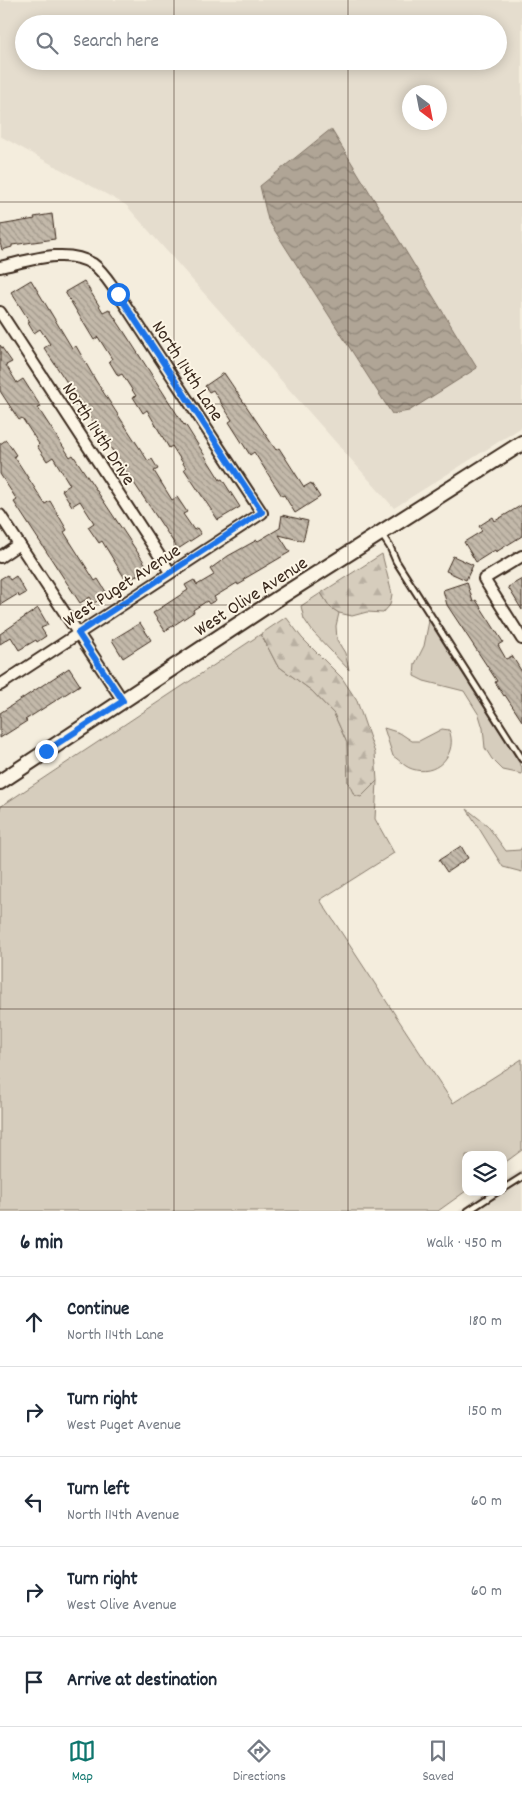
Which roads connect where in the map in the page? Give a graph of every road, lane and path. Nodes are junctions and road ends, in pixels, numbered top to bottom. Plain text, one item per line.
1 (0, 268) edge
2 (0, 312) edge
3 (522, 443) edge
4 (262, 512) joint
5 (0, 515) edge
6 (380, 533) junction
7 (19, 544) junction
8 (522, 556) edge
9 (0, 557) edge
10 (170, 572) junction
11 (78, 633) junction
12 (522, 639) edge
13 (0, 685) edge
14 (123, 701) junction
15 (522, 759) edge
16 (0, 782) edge
17 (522, 1177) edge
18 (507, 1186) edge
19 (492, 1196) edge
20 (468, 1211) edge

1 - 4 street, North 114th Lane
2 - 10 street, North 114th Drive
3 - 6 main road, West Olive Avenue
4 - 10 street, West Puget Avenue
5 - 7 street
6 - 14 main road, West Olive Avenue
6 - 15 lane
7 - 9 street
7 - 11 street
8 - 12 street
10 - 11 street, West Puget Avenue
11 - 13 street, West Puget Avenue
11 - 14 street
14 - 16 main road, West Olive Avenue
17 - 18 lane
19 - 20 lane

